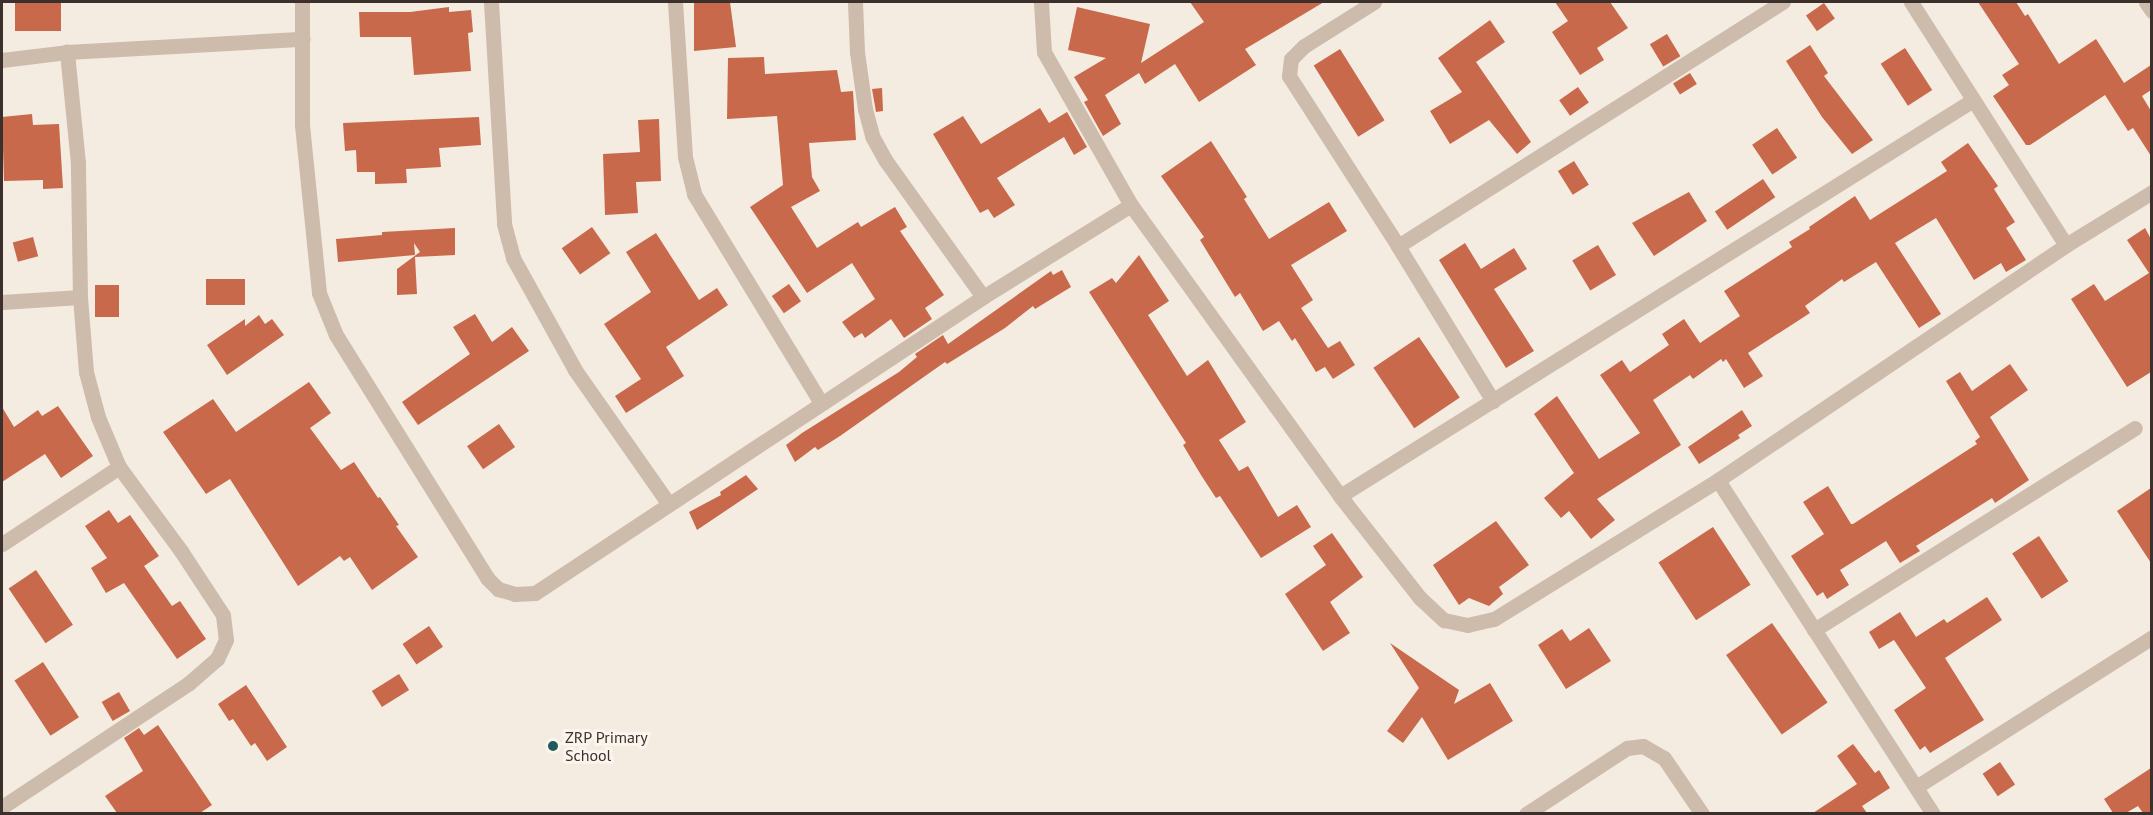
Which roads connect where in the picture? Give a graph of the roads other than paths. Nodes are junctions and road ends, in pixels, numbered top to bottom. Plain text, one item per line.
1 (302, 2) edge
2 (491, 2) edge
3 (675, 2) edge
4 (855, 2) edge
5 (1041, 2) edge
6 (1374, 2) edge
7 (1783, 2) edge
8 (1911, 2) edge
9 (2146, 2) edge
10 (2151, 11) edge
11 (303, 39) junction
12 (67, 52) junction
13 (2, 60) edge
14 (1973, 100) junction
15 (2151, 192) edge
16 (1131, 205) junction
17 (2066, 245) junction
18 (1398, 246) junction
19 (80, 297) junction
20 (983, 297) junction
21 (2, 302) edge
22 (1493, 401) junction
23 (821, 404) junction
24 (2135, 428) dead end
25 (118, 467) junction
26 (1718, 480) junction
27 (1340, 496) junction
28 (669, 504) junction
29 (2, 544) edge
30 (1814, 630) junction
31 (2151, 637) edge
32 (1916, 787) junction
33 (2, 807) edge
34 (1526, 813) edge
35 (1702, 813) edge
36 (1933, 813) edge

1 - 11 street
2 - 28 street
3 - 23 street
4 - 20 street
5 - 16 street
6 - 18 street
7 - 18 street
8 - 14 street
9 - 10 street
11 - 12 street
11 - 28 street
12 - 13 street
12 - 19 street
14 - 17 street
14 - 22 street
15 - 17 street
16 - 20 street
16 - 27 street
17 - 26 street
18 - 22 street
19 - 21 street
19 - 25 street
20 - 23 street
22 - 27 street
23 - 28 street
24 - 30 street
25 - 29 street
25 - 33 street
26 - 27 street
26 - 30 street
30 - 32 street
31 - 32 street
32 - 36 street
34 - 35 street

